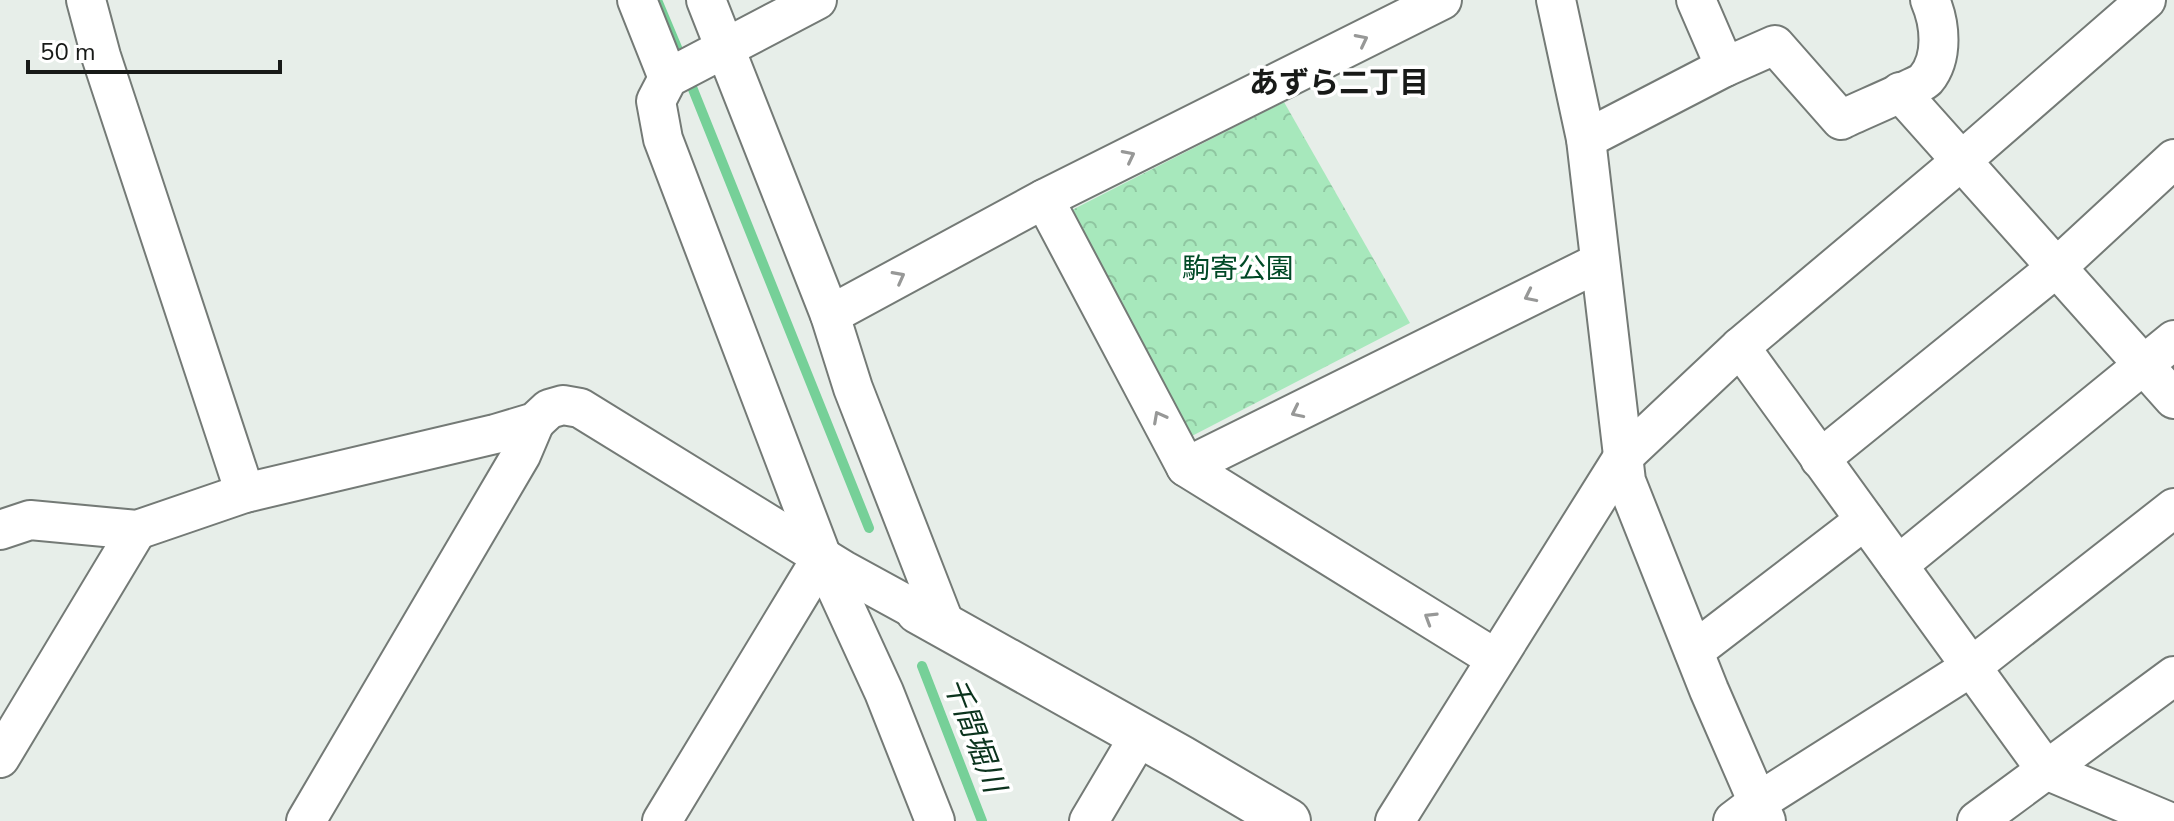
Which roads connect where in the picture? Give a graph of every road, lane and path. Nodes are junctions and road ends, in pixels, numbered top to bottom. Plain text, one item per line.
1 (86, 0) edge
2 (637, 0) edge
3 (706, 0) edge
4 (817, 0) edge
5 (1442, 0) edge
6 (1556, 0) edge
7 (1696, 0) edge
8 (1930, 0) edge
9 (2146, 0) edge
10 (717, 52) junction
11 (1725, 67) junction
12 (670, 76) junction
13 (1900, 92) junction
14 (1586, 139) junction
15 (2174, 159) edge
16 (1960, 162) junction
17 (1044, 199) junction
18 (1600, 262) junction
19 (2056, 268) junction
20 (830, 315) junction
21 (2174, 340) edge
22 (1740, 347) junction
23 (2144, 367) junction
24 (2174, 399) edge
25 (535, 422) junction
26 (1623, 457) junction
27 (1820, 459) junction
28 (1186, 467) junction
29 (245, 493) junction
30 (2174, 508) edge
31 (1865, 520) junction
32 (0, 530) edge
33 (137, 530) junction
34 (822, 557) junction
35 (1898, 565) junction
36 (932, 619) junction
37 (1694, 651) junction
38 (1496, 659) junction
39 (1971, 667) junction
40 (2174, 676) edge
41 (1140, 735) junction
42 (0, 758) edge
43 (2046, 770) junction
44 (1753, 815) edge
45 (2161, 820) edge
46 (306, 821) edge
47 (662, 821) edge
48 (935, 821) edge
49 (1089, 821) edge
50 (1288, 821) edge
51 (1395, 821) edge
52 (1977, 821) edge

1 - 29 street
2 - 12 street
3 - 10 street
4 - 10 street
17 -> 5 street
6 - 14 street
7 - 11 street
8 - 13 street
9 - 16 street
10 - 12 street
10 - 20 street
11 - 13 street
11 - 14 street
12 - 34 street
13 - 16 street
14 - 18 street
15 - 19 street
16 - 19 street
16 - 22 street
20 -> 17 street
28 -> 17 street
18 - 26 street
18 -> 28 street
19 - 23 street
19 - 27 street
20 - 36 street
21 - 23 street
22 - 26 street
22 - 27 street
23 - 24 street
23 - 35 street
25 - 29 street
25 - 34 street
25 - 46 street
26 - 37 street
26 - 38 street
27 - 31 street
38 -> 28 street
29 - 33 street
30 - 39 street
31 - 35 street
31 - 37 street
32 - 33 street
33 - 42 street
34 - 36 street
34 - 47 street
34 - 48 street
35 - 39 street
36 - 41 street
37 - 44 street
38 - 51 street
39 - 43 street
39 - 44 street
40 - 43 street
41 - 49 street
41 - 50 street
43 - 45 street
43 - 52 street

